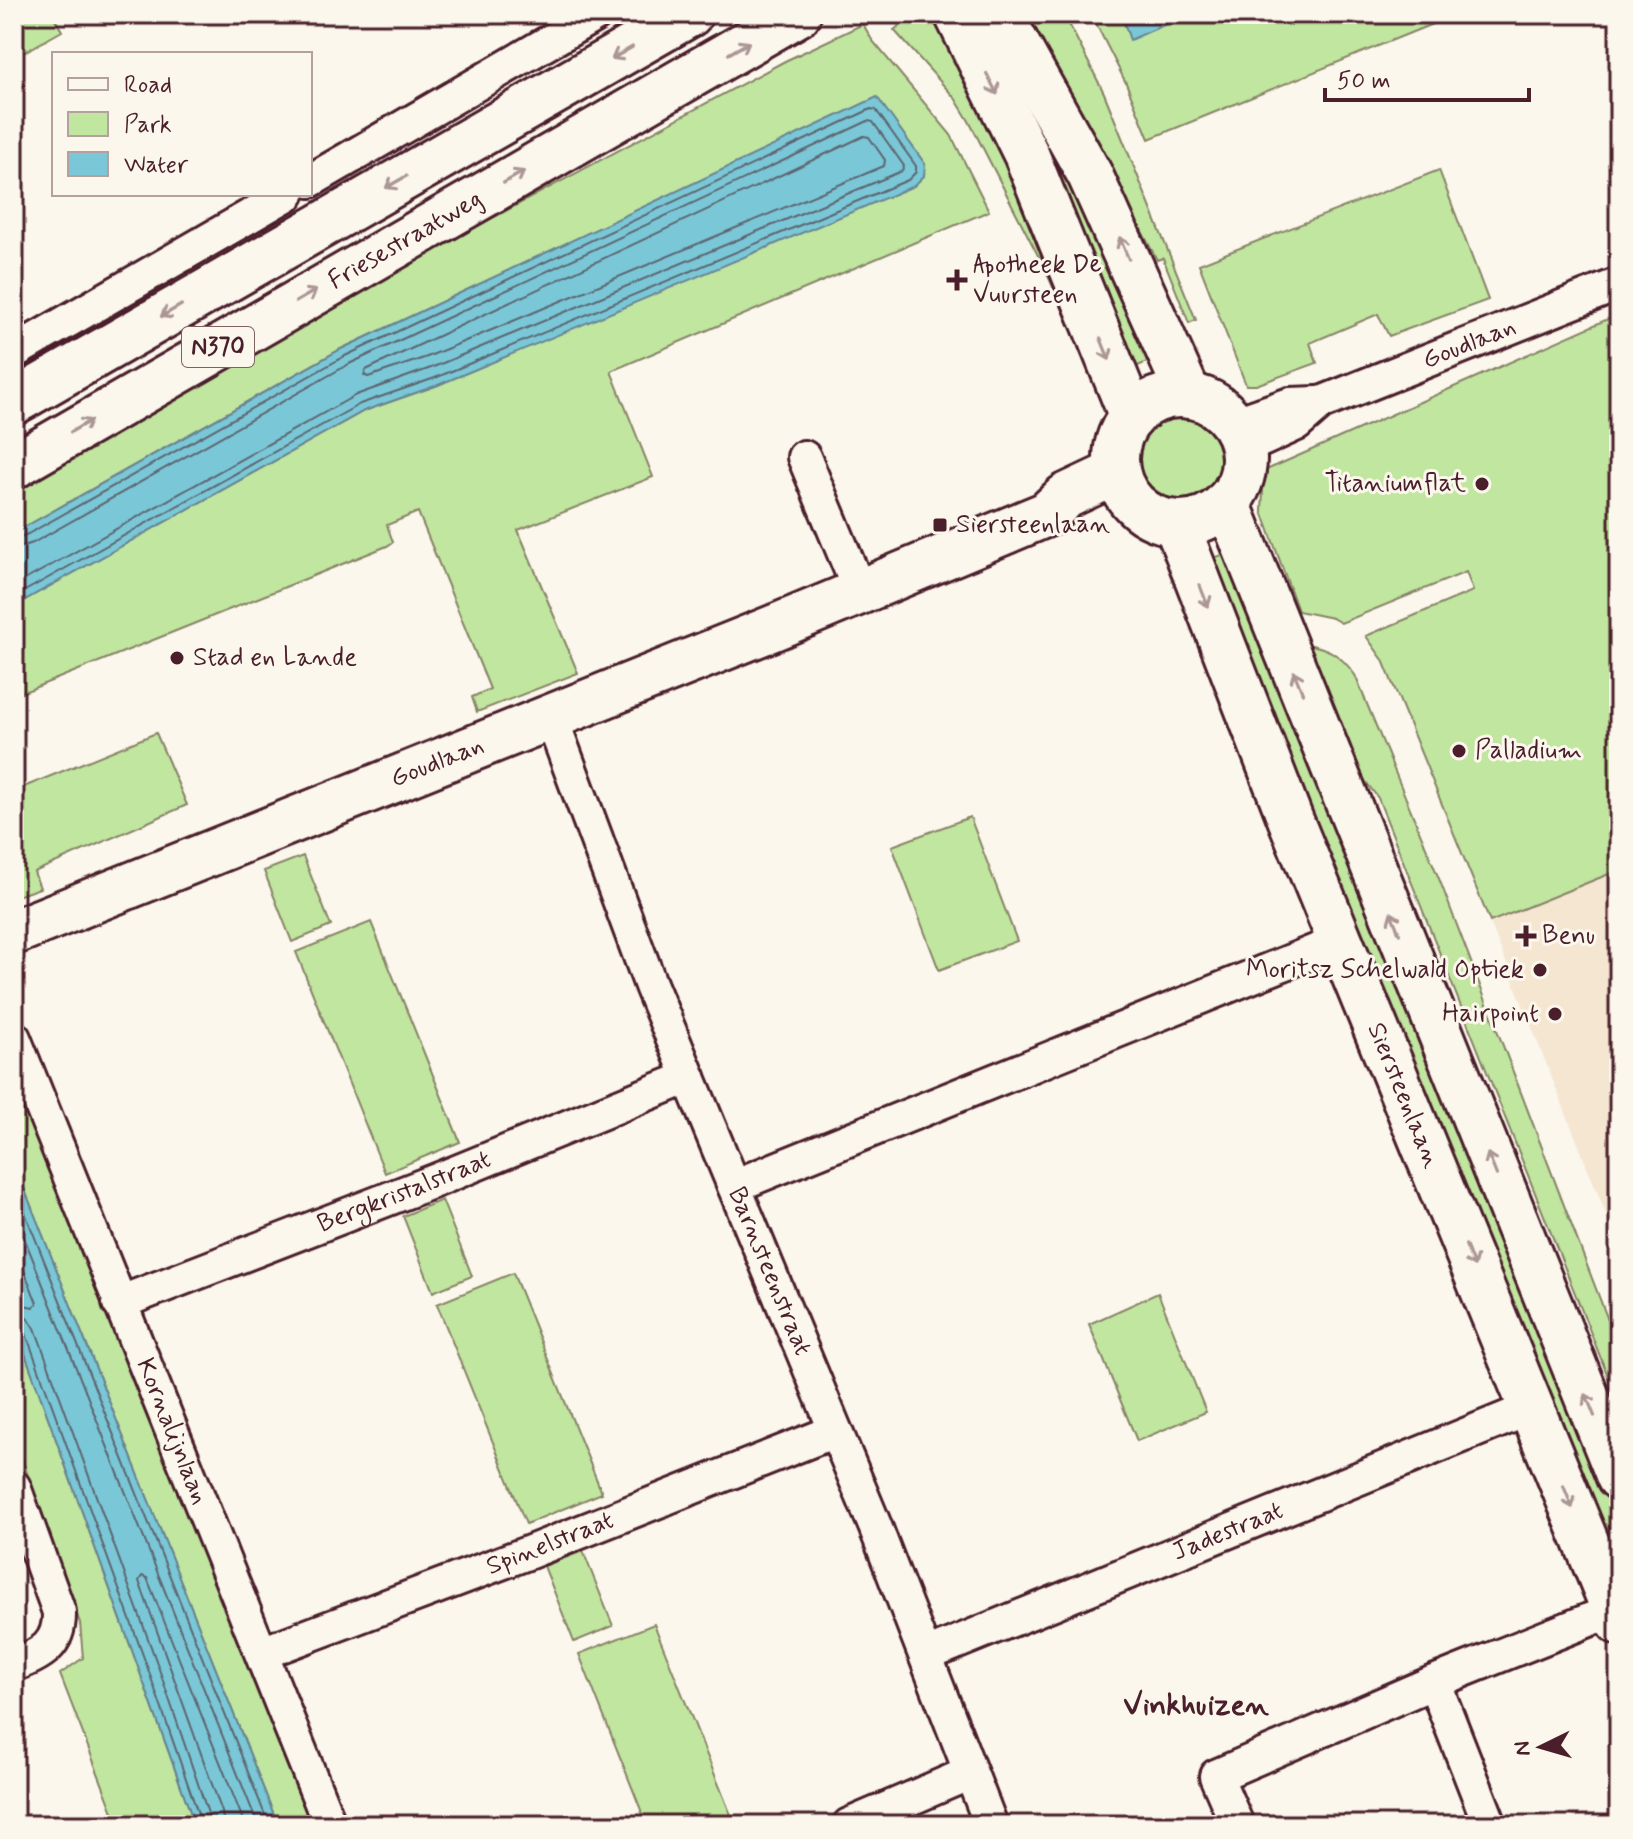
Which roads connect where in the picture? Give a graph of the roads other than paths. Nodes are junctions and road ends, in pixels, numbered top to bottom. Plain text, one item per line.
1 (597, 14) edge
2 (690, 14) edge
3 (798, 14) edge
4 (957, 14) edge
5 (1000, 14) edge
6 (312, 180) edge
7 (285, 196) edge
8 (1619, 284) edge
9 (14, 352) edge
10 (1189, 396) junction
11 (14, 402) edge
12 (1132, 417) junction
13 (1238, 437) junction
14 (804, 457) dead end
15 (14, 466) edge
16 (1122, 483) junction
17 (1227, 502) junction
18 (1176, 523) junction
19 (860, 592) junction
20 (551, 717) junction
21 (14, 932) edge
22 (1340, 941) junction
23 (14, 1038) edge
24 (689, 1077) junction
25 (734, 1186) junction
26 (119, 1303) junction
27 (1531, 1408) junction
28 (835, 1431) junction
29 (1619, 1477) edge
30 (14, 1487) edge
31 (1616, 1616) edge
32 (262, 1653) junction
33 (926, 1655) junction
34 (14, 1665) edge
35 (1434, 1682) junction
36 (970, 1773) junction
37 (330, 1825) edge
38 (849, 1825) edge
39 (991, 1825) edge
40 (1230, 1825) edge
41 (1490, 1825) edge

1 - 6 street
2 -> 11 main road, Friesestraatweg / N370
15 -> 3 main road, Friesestraatweg / N370
4 -> 12 main road
10 -> 5 main road
7 - 9 street
8 - 13 street, Goudlaan
10 - 12 main road
10 - 13 main road
12 - 16 main road
13 - 17 main road
14 - 19 street
16 - 18 main road
16 - 19 main road, Goudlaan
17 - 18 main road
29 -> 17 main road
18 -> 22 main road, Siersteenlaan
19 - 20 main road, Goudlaan
20 - 21 main road, Goudlaan
20 - 24 street, Barnsteenstraat
22 - 25 street
22 -> 27 main road, Siersteenlaan
23 - 26 street, Kornalijnlaan
24 - 25 street, Barnsteenstraat
24 - 26 street, Bergkristalstraat
25 - 28 street, Barnsteenstraat
26 - 32 street, Kornalijnlaan
27 -> 31 main road, Siersteenlaan
27 - 33 street, Jadestraat
28 - 32 street, Spinelstraat
28 - 33 street, Barnsteenstraat
30 - 34 street
31 - 35 street
32 - 37 street, Kornalijnlaan
33 - 36 street, Barnsteenstraat
35 - 40 street
35 - 41 street
36 - 38 street
36 - 39 street, Barnsteenstraat

